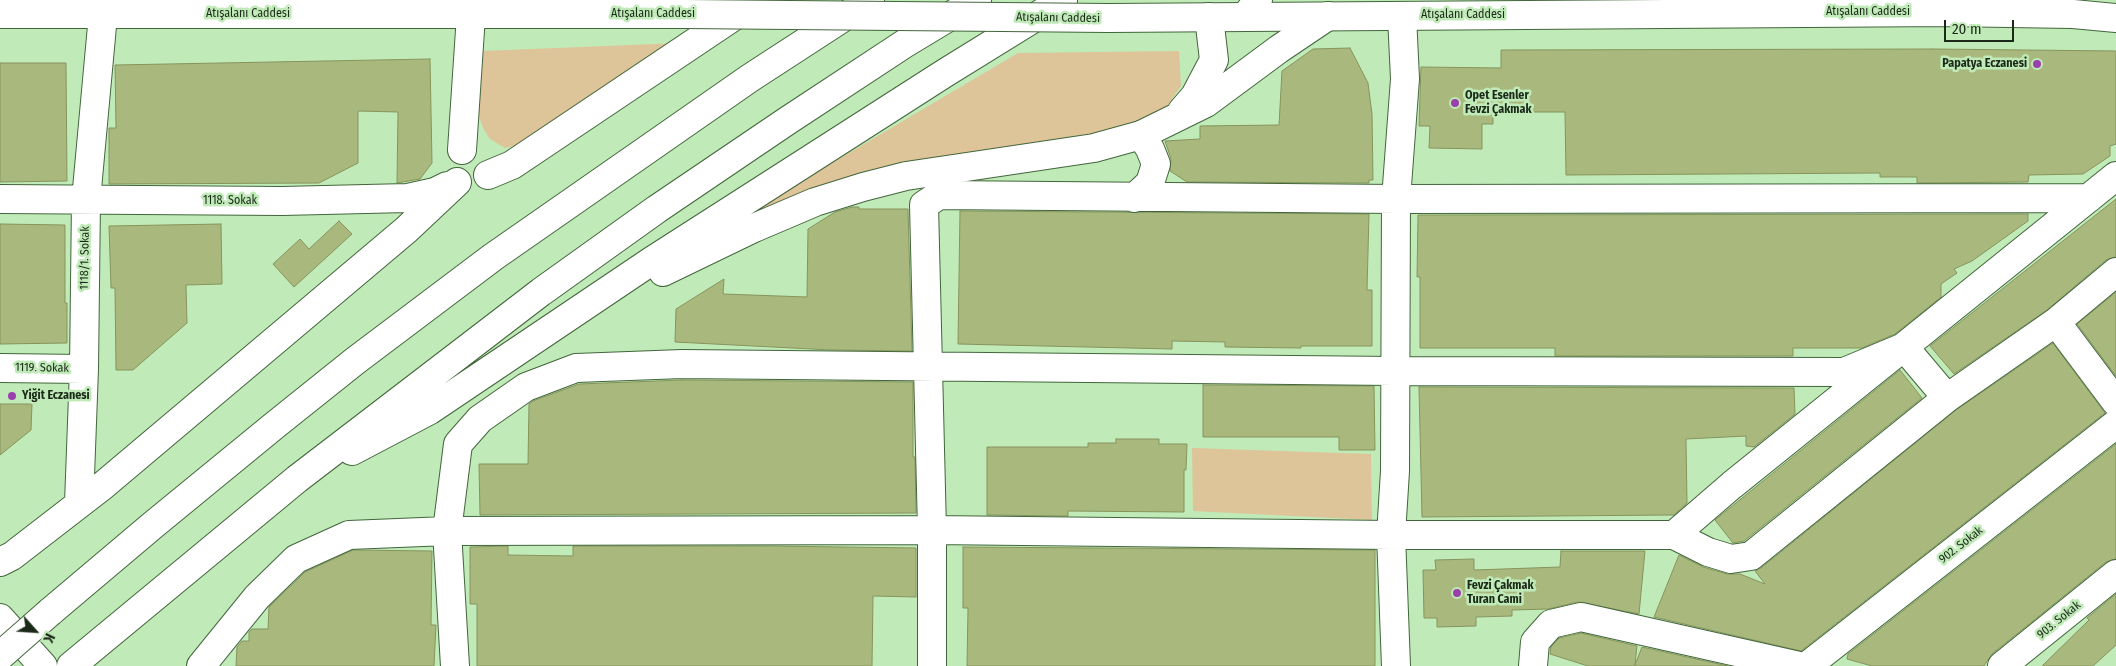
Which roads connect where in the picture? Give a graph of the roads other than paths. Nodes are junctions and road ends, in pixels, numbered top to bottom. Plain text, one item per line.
1 (758, 0) edge
2 (870, 0) edge
3 (977, 0) edge
4 (1063, 0) edge
5 (472, 6) edge
6 (1801, 6) edge
7 (1947, 6) edge
8 (1736, 7) edge
9 (2074, 7) edge
10 (1251, 8) edge
11 (1569, 8) edge
12 (0, 14) edge
13 (103, 15) junction
14 (1328, 16) junction
15 (1402, 16) junction
16 (1209, 18) junction
17 (2116, 18) edge
18 (1176, 118) junction
19 (1141, 135) junction
20 (462, 150) junction
21 (488, 175) junction
22 (2116, 176) edge
23 (457, 182) junction
24 (1134, 198) junction
25 (2089, 198) junction
26 (0, 199) edge
27 (1396, 199) junction
28 (86, 200) junction
29 (2116, 272) edge
30 (2056, 322) junction
31 (546, 332) junction
32 (1904, 347) junction
33 (928, 366) junction
34 (0, 368) edge
35 (84, 369) junction
36 (1394, 371) junction
37 (1947, 398) junction
38 (2116, 402) edge
39 (2116, 424) edge
40 (297, 479) junction
41 (79, 503) junction
42 (932, 530) junction
43 (447, 531) junction
44 (1392, 535) junction
45 (1674, 535) junction
46 (0, 562) edge
47 (2116, 574) edge
48 (0, 618) edge
49 (0, 656) edge
50 (79, 659) edge
51 (43, 666) edge
52 (201, 666) edge
53 (455, 666) edge
54 (932, 666) edge
55 (1396, 666) edge
56 (1533, 666) edge
57 (1799, 666) edge
58 (1807, 666) edge
59 (2002, 666) edge

1 - 21 main road
2 - 49 main road, bridge
3 - 40 main road
4 - 31 main road
5 - 13 main road, Atışalanı Caddesi
5 - 16 main road, Atışalanı Caddesi, bridge
5 - 20 main road
6 - 7 main road, Atışalanı Caddesi
6 - 8 main road, Atışalanı Caddesi
7 - 9 main road, Atışalanı Caddesi
8 - 11 main road, Atışalanı Caddesi
9 - 17 main road, Atışalanı Caddesi
10 - 14 main road, Atışalanı Caddesi
10 - 16 main road, Atışalanı Caddesi
11 - 15 main road, Atışalanı Caddesi
12 - 13 main road, Atışalanı Caddesi
13 - 28 main road, 1118/1. Sokak
14 - 15 main road, Atışalanı Caddesi
14 - 18 main road
15 - 27 main road
16 - 18 main road
18 - 19 main road
19 - 24 main road
19 - 31 main road
20 - 21 main road
20 - 23 main road
21 - 23 main road
22 - 25 main road
23 - 28 main road, 1118. Sokak
23 - 41 main road
24 - 27 main road
24 - 33 main road
25 - 27 main road
25 - 32 main road
26 - 28 main road, 1118. Sokak
27 - 36 main road
28 - 35 main road, 1118/1. Sokak
29 - 30 main road
30 - 37 main road
30 - 38 main road
31 - 40 main road
32 - 36 main road
32 - 37 main road
32 - 45 main road
33 - 36 main road
33 - 42 main road
33 - 43 main road
34 - 35 main road, 1119. Sokak
35 - 41 main road, 1118/1. Sokak
36 - 44 main road
37 - 45 main road
39 - 58 main road, 902. Sokak
40 - 50 main road
41 - 46 main road
42 - 43 main road
42 - 44 main road
42 - 54 main road
43 - 52 main road
43 - 53 main road
44 - 45 main road
44 - 55 main road
47 - 59 main road, 903. Sokak
48 - 51 main road
56 - 57 main road

